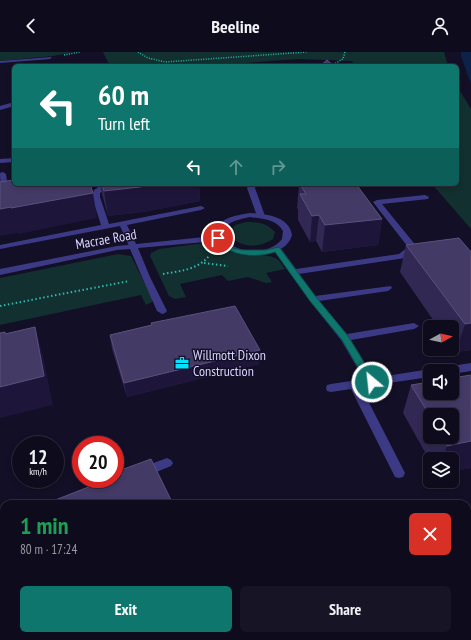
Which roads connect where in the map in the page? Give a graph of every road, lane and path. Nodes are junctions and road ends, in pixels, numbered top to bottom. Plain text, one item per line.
1 (138, 52) edge
2 (306, 52) edge
3 (345, 52) edge
4 (50, 58) dead end
5 (0, 62) edge
6 (334, 64) edge
7 (12, 105) edge
8 (0, 108) edge
9 (12, 160) edge
10 (0, 161) edge
11 (3, 174) dead end
12 (105, 186) edge
13 (252, 186) edge
14 (425, 197) dead end
15 (0, 198) edge
16 (201, 208) dead end
17 (261, 216) junction
18 (122, 223) junction
19 (106, 226) junction
20 (218, 238) junction
21 (207, 239) junction
22 (133, 246) junction
23 (0, 247) edge
24 (276, 249) junction
25 (0, 272) edge
26 (294, 272) junction
27 (146, 277) junction
28 (388, 288) dead end
29 (313, 299) junction
30 (0, 306) edge
31 (162, 311) dead end
32 (414, 326) dead end
33 (345, 338) junction
34 (471, 367) edge
35 (459, 369) edge
36 (423, 374) edge
37 (372, 382) junction
38 (354, 385) junction
39 (331, 388) dead end
40 (167, 463) dead end
41 (399, 473) dead end
42 (130, 477) edge

1 - 2 path
3 - 6 path
4 - 5 street
7 - 8 street
9 - 10 street
11 - 15 street
12 - 19 street
13 - 17 street
14 - 26 street
16 - 18 street
17 - 20 street
17 - 24 street
18 - 19 street
18 - 22 street
19 - 23 street
20 - 21 street, Macrae Road
20 - 24 street
21 - 22 street, Macrae Road
21 - 27 path
22 - 25 street, Macrae Road
22 - 27 street
24 - 26 street
26 - 29 street
27 - 30 path
27 - 31 street
28 - 29 street
29 - 33 street
32 - 33 street
33 - 37 street
34 - 35 street
36 - 37 street
37 - 38 street
38 - 39 street
38 - 41 street
40 - 42 street

